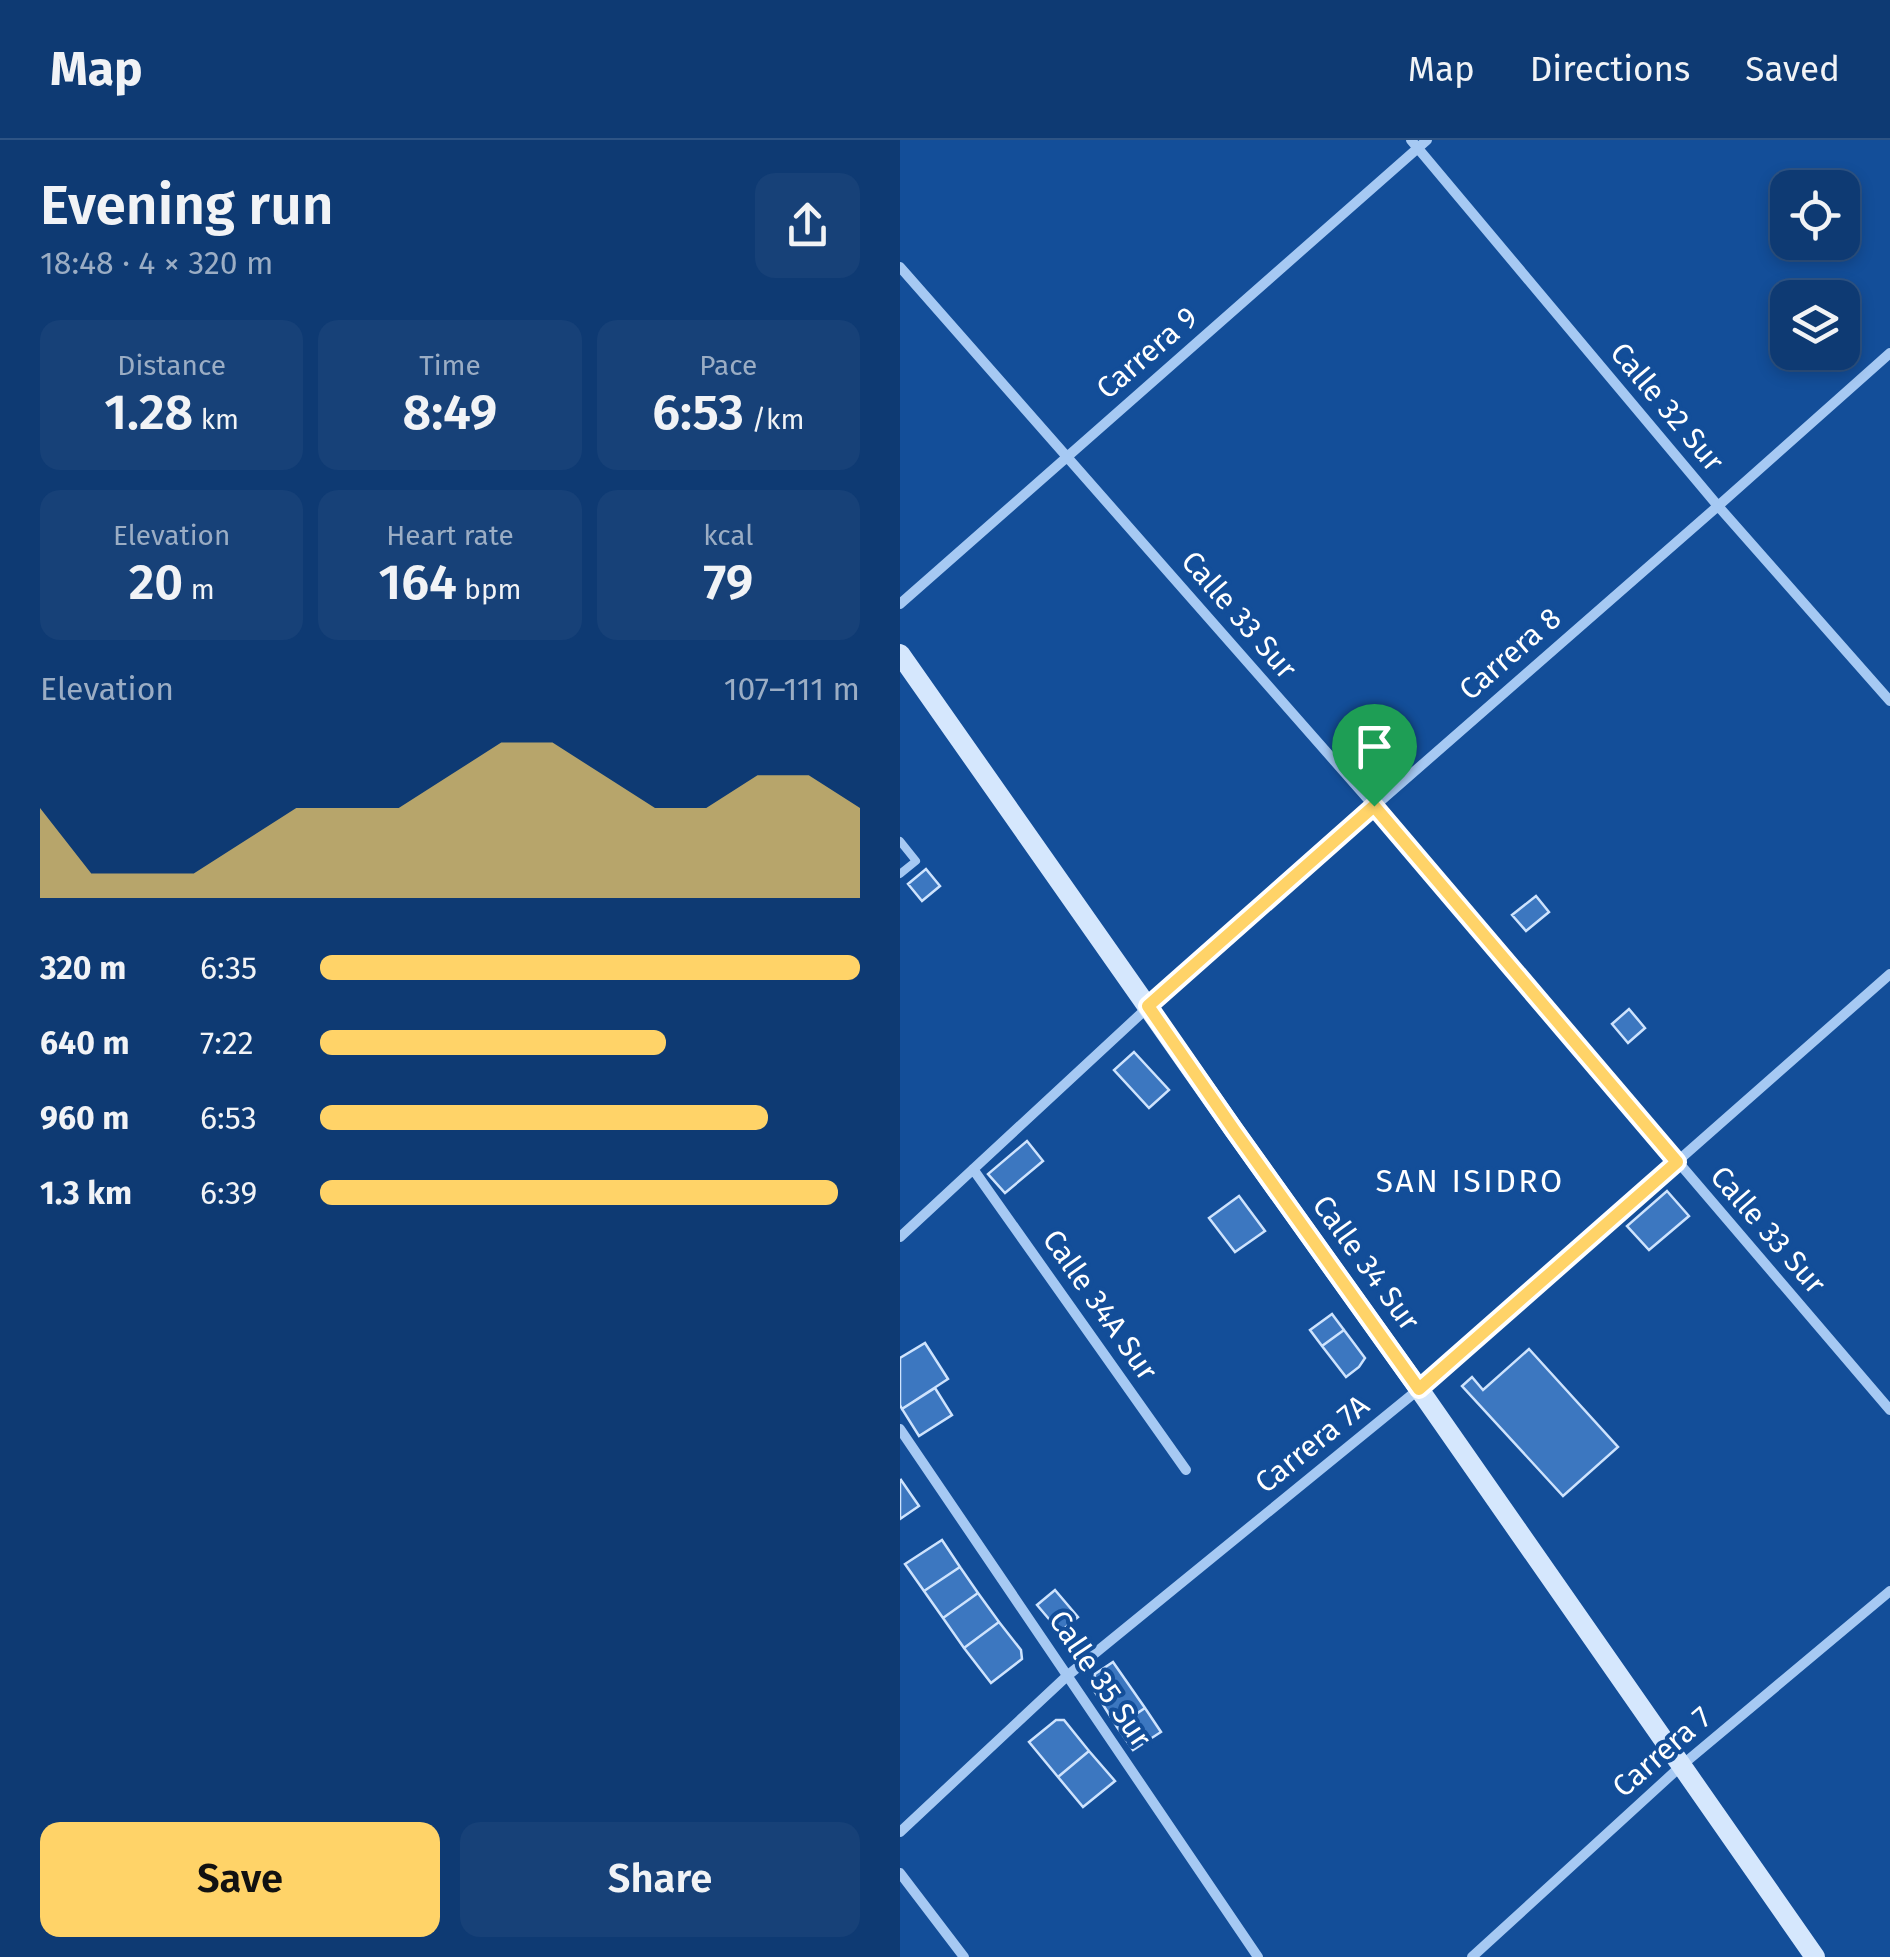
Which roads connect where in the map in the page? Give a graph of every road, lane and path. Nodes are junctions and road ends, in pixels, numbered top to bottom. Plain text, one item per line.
1 (1419, 143) edge
2 (900, 267) edge
3 (1890, 352) edge
4 (1067, 457) junction
5 (1718, 506) junction
6 (900, 604) edge
7 (900, 654) edge
8 (1890, 702) edge
9 (1374, 806) junction
10 (900, 841) edge
11 (900, 874) edge
12 (1890, 974) edge
13 (1148, 1006) junction
14 (1677, 1162) junction
15 (973, 1169) junction
16 (900, 1237) edge
17 (1419, 1389) junction
18 (1890, 1410) edge
19 (900, 1429) edge
20 (1186, 1470) dead end
21 (1890, 1591) edge
22 (1067, 1676) junction
23 (1681, 1766) junction
24 (900, 1832) edge
25 (900, 1872) edge
26 (964, 1957) edge
27 (1258, 1957) edge
28 (1472, 1957) edge
29 (1815, 1957) edge

1 - 4 street, Carrera 9
1 - 5 street, Calle 32 Sur
2 - 4 street, Calle 33 Sur
3 - 5 street, Carrera 8
4 - 6 street, Carrera 9
4 - 9 street, Calle 33 Sur
5 - 8 street, Calle 32 Sur
5 - 9 street, Carrera 8
7 - 13 main road, Calle 34 Sur
9 - 13 street, Carrera 8
9 - 14 street, Calle 33 Sur
10 - 11 lane
12 - 14 street, Carrera 7A
13 - 15 street, Carrera 8
13 - 17 main road, Calle 34 Sur
14 - 17 street, Carrera 7A
14 - 18 street, Calle 33 Sur
15 - 16 street, Carrera 8
15 - 20 street, Calle 34A Sur
17 - 22 street, Carrera 7A
17 - 23 main road, Calle 34 Sur
19 - 22 street, Calle 35 Sur
21 - 23 street, Carrera 7
22 - 24 street, Carrera 7A
22 - 27 street, Calle 35 Sur
23 - 28 street, Carrera 7
23 - 29 main road, Calle 34 Sur
25 - 26 street

